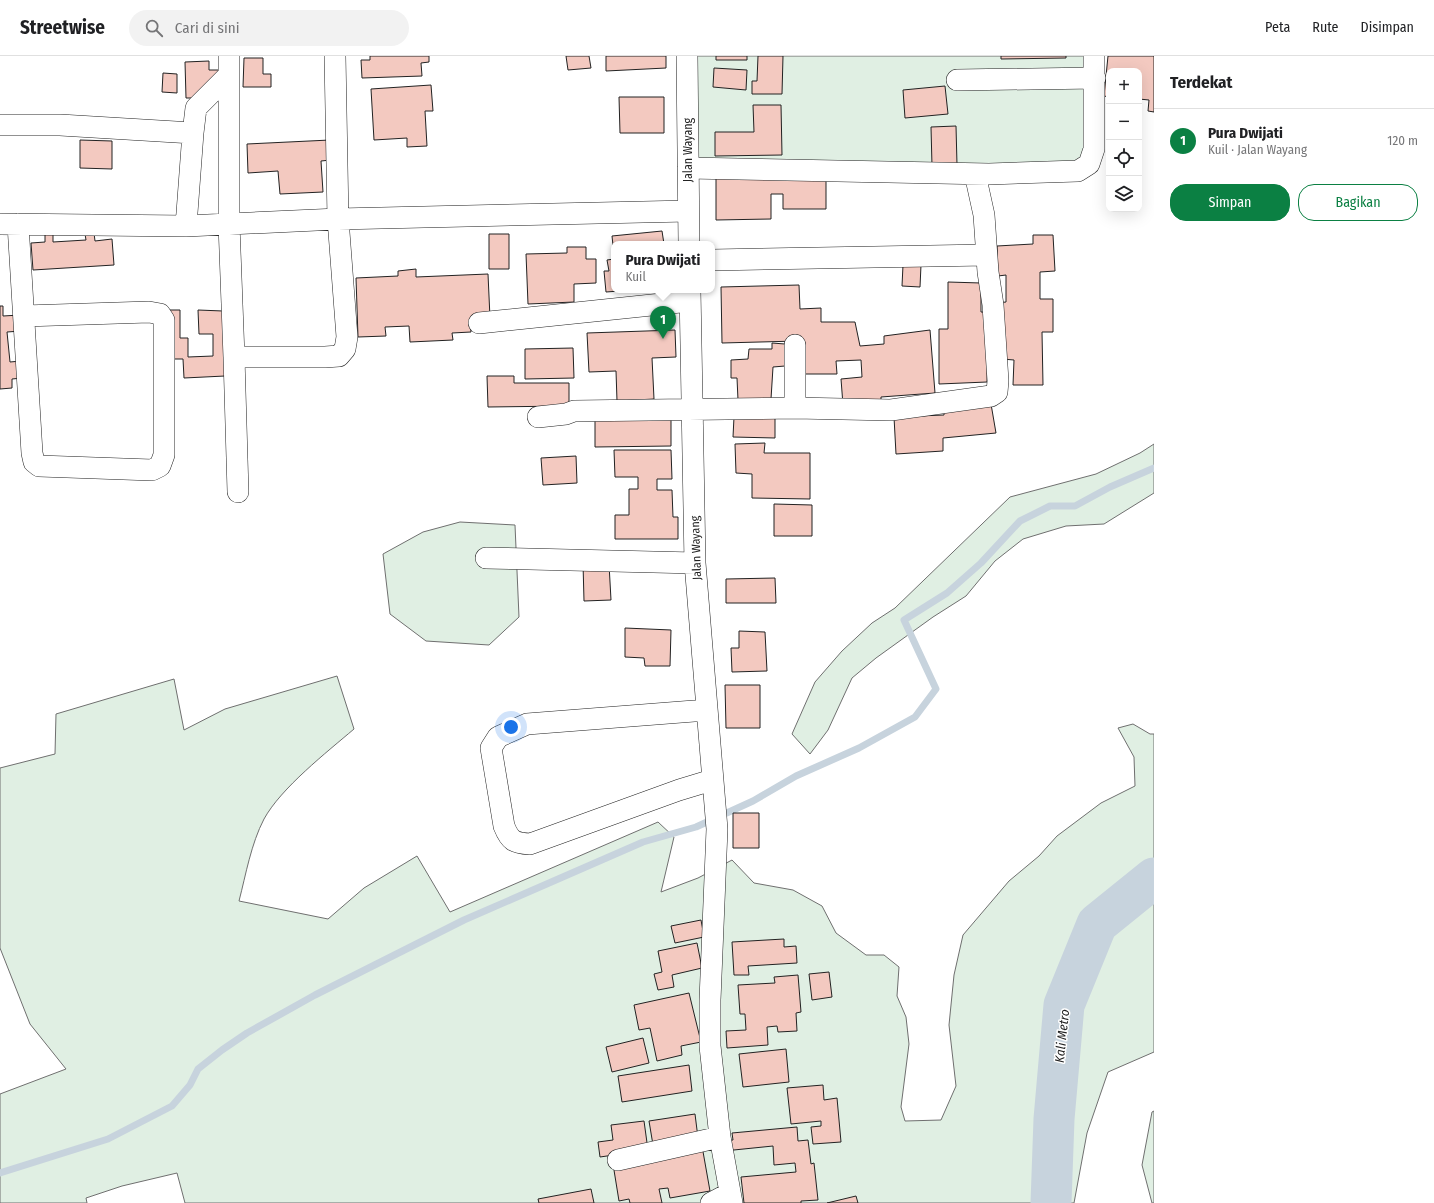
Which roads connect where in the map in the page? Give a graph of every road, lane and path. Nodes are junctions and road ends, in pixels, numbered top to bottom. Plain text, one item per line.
1 (334, 56) edge
2 (687, 56) edge
3 (1094, 56) edge
4 (229, 66) edge
5 (1095, 78) junction
6 (957, 80) dead end
7 (0, 125) edge
8 (193, 133) junction
9 (688, 168) junction
10 (975, 174) junction
11 (688, 210) junction
12 (338, 219) junction
13 (9, 224) edge
14 (228, 224) junction
15 (186, 226) junction
16 (689, 241) edge
17 (986, 255) junction
18 (715, 260) edge
19 (690, 296) edge
20 (24, 316) junction
21 (478, 323) dead end
22 (795, 345) dead end
23 (234, 357) junction
24 (692, 408) junction
25 (795, 408) junction
26 (538, 417) dead end
27 (238, 492) dead end
28 (486, 558) dead end
29 (695, 563) junction
30 (707, 710) junction
31 (712, 780) junction
32 (720, 1137) junction
33 (618, 1160) dead end
34 (731, 1198) edge
35 (711, 1203) edge

1 - 12 street
2 - 9 street, Jalan Wayang
3 - 5 street
4 - 8 street
4 - 14 street
5 - 6 street
5 - 10 street
7 - 8 street
8 - 15 street
9 - 10 street
9 - 11 street, Jalan Wayang
10 - 17 street
11 - 12 street
11 - 16 street, Jalan Wayang
12 - 14 street
12 - 23 street
13 - 15 street
13 - 20 street
14 - 15 street
14 - 23 street
17 - 18 street
17 - 25 street
19 - 21 street
19 - 24 street, Jalan Wayang
20 - 20 street
22 - 25 street
23 - 27 street
24 - 25 street
24 - 26 street
24 - 29 street, Jalan Wayang
28 - 29 street
29 - 30 street, Jalan Wayang
30 - 31 street, Jalan Wayang
30 - 31 street
31 - 32 street, Jalan Wayang
32 - 33 street
32 - 34 street, Jalan Wayang
34 - 35 street

